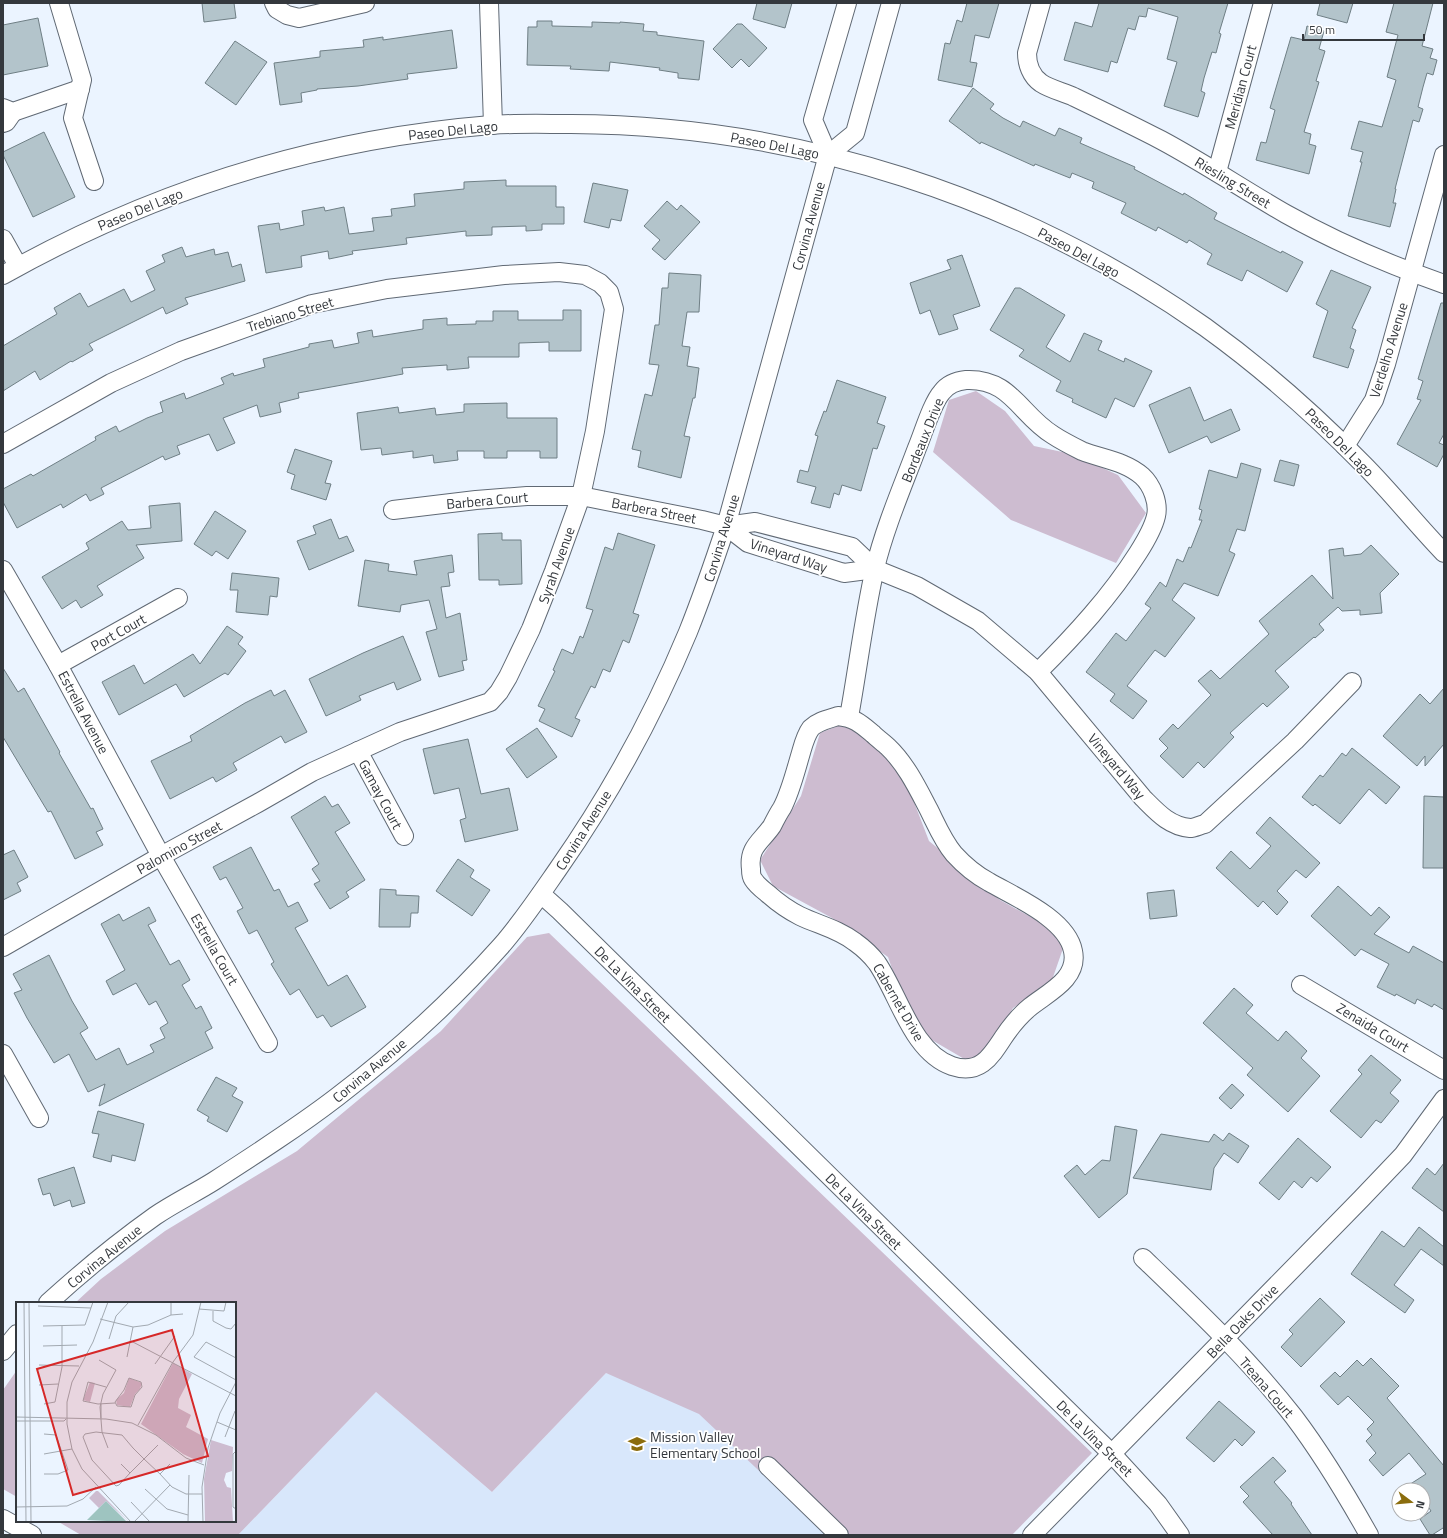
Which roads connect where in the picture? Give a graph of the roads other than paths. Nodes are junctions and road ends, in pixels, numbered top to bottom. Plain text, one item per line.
1 (59, 3) edge
2 (365, 3) edge
3 (489, 3) edge
4 (847, 3) edge
5 (891, 3) edge
6 (1041, 3) edge
7 (1263, 3) edge
8 (276, 6) edge
9 (80, 89) junction
10 (6, 114) edge
11 (493, 125) junction
12 (828, 155) junction
13 (1444, 155) edge
14 (1217, 172) junction
15 (94, 181) dead end
16 (3, 239) edge
17 (11, 270) edge
18 (1412, 272) junction
19 (600, 283) joint
20 (1444, 284) edge
21 (3, 444) edge
22 (1345, 446) junction
23 (581, 496) junction
24 (393, 510) dead end
25 (726, 526) junction
26 (1444, 553) edge
27 (875, 569) junction
28 (3, 570) edge
29 (178, 598) dead end
30 (58, 664) junction
31 (1038, 672) junction
32 (1352, 682) dead end
33 (849, 717) junction
34 (358, 751) junction
35 (404, 836) dead end
36 (161, 856) junction
37 (541, 894) junction
38 (3, 947) edge
39 (1301, 985) dead end
40 (268, 1043) dead end
41 (3, 1054) edge
42 (1444, 1070) edge
43 (1444, 1098) edge
44 (39, 1118) dead end
45 (1143, 1258) dead end
46 (49, 1302) edge
47 (16, 1335) edge
48 (1226, 1339) junction
49 (3, 1351) edge
50 (1112, 1454) junction
51 (768, 1466) dead end
52 (3, 1519) edge
53 (32, 1535) edge
54 (839, 1535) edge
55 (1032, 1535) edge
56 (1180, 1535) edge
57 (1369, 1535) edge

1 - 9 street
2 - 8 street
3 - 11 street
4 - 12 street
5 - 12 street
6 - 14 street, Riesling Street
7 - 14 street, Meridian Court
9 - 10 street
9 - 15 street
11 - 12 street, Paseo Del Lago
11 - 17 street, Paseo Del Lago
12 - 22 street, Paseo Del Lago
12 - 25 street, Corvina Avenue
13 - 18 street, Verdelho Avenue
14 - 18 street, Riesling Street
16 - 17 street
18 - 20 street, Riesling Street
18 - 22 street, Verdelho Avenue
19 - 21 street, Trebiano Street
19 - 23 street, Syrah Avenue
22 - 26 street, Paseo Del Lago
23 - 24 street, Barbera Court
23 - 25 street, Barbera Street
23 - 34 street, Syrah Avenue
25 - 27 street, Vineyard Way
25 - 27 street, Vineyard Way
25 - 37 street, Corvina Avenue
27 - 31 street, Vineyard Way
27 - 31 street, Bordeaux Drive
27 - 33 street, Bordeaux Drive
28 - 30 street, Estrella Avenue
29 - 30 street, Port Court
30 - 36 street, Estrella Avenue
31 - 32 street, Vineyard Way
33 - 33 street, Cabernet Drive
34 - 35 street, Gamay Court
34 - 36 street, Palomino Street
36 - 38 street, Palomino Street
36 - 40 street, Estrella Court
37 - 46 street, Corvina Avenue
37 - 50 street, De La Vina Street
39 - 42 street, Zenaida Court
41 - 44 street
43 - 48 street, Bella Oaks Drive
45 - 48 street, Treana Court
47 - 49 street
48 - 50 street, Bella Oaks Drive
48 - 57 street, Treana Court
50 - 55 street, Bella Oaks Drive
50 - 56 street, De La Vina Street
51 - 54 street
52 - 53 street

